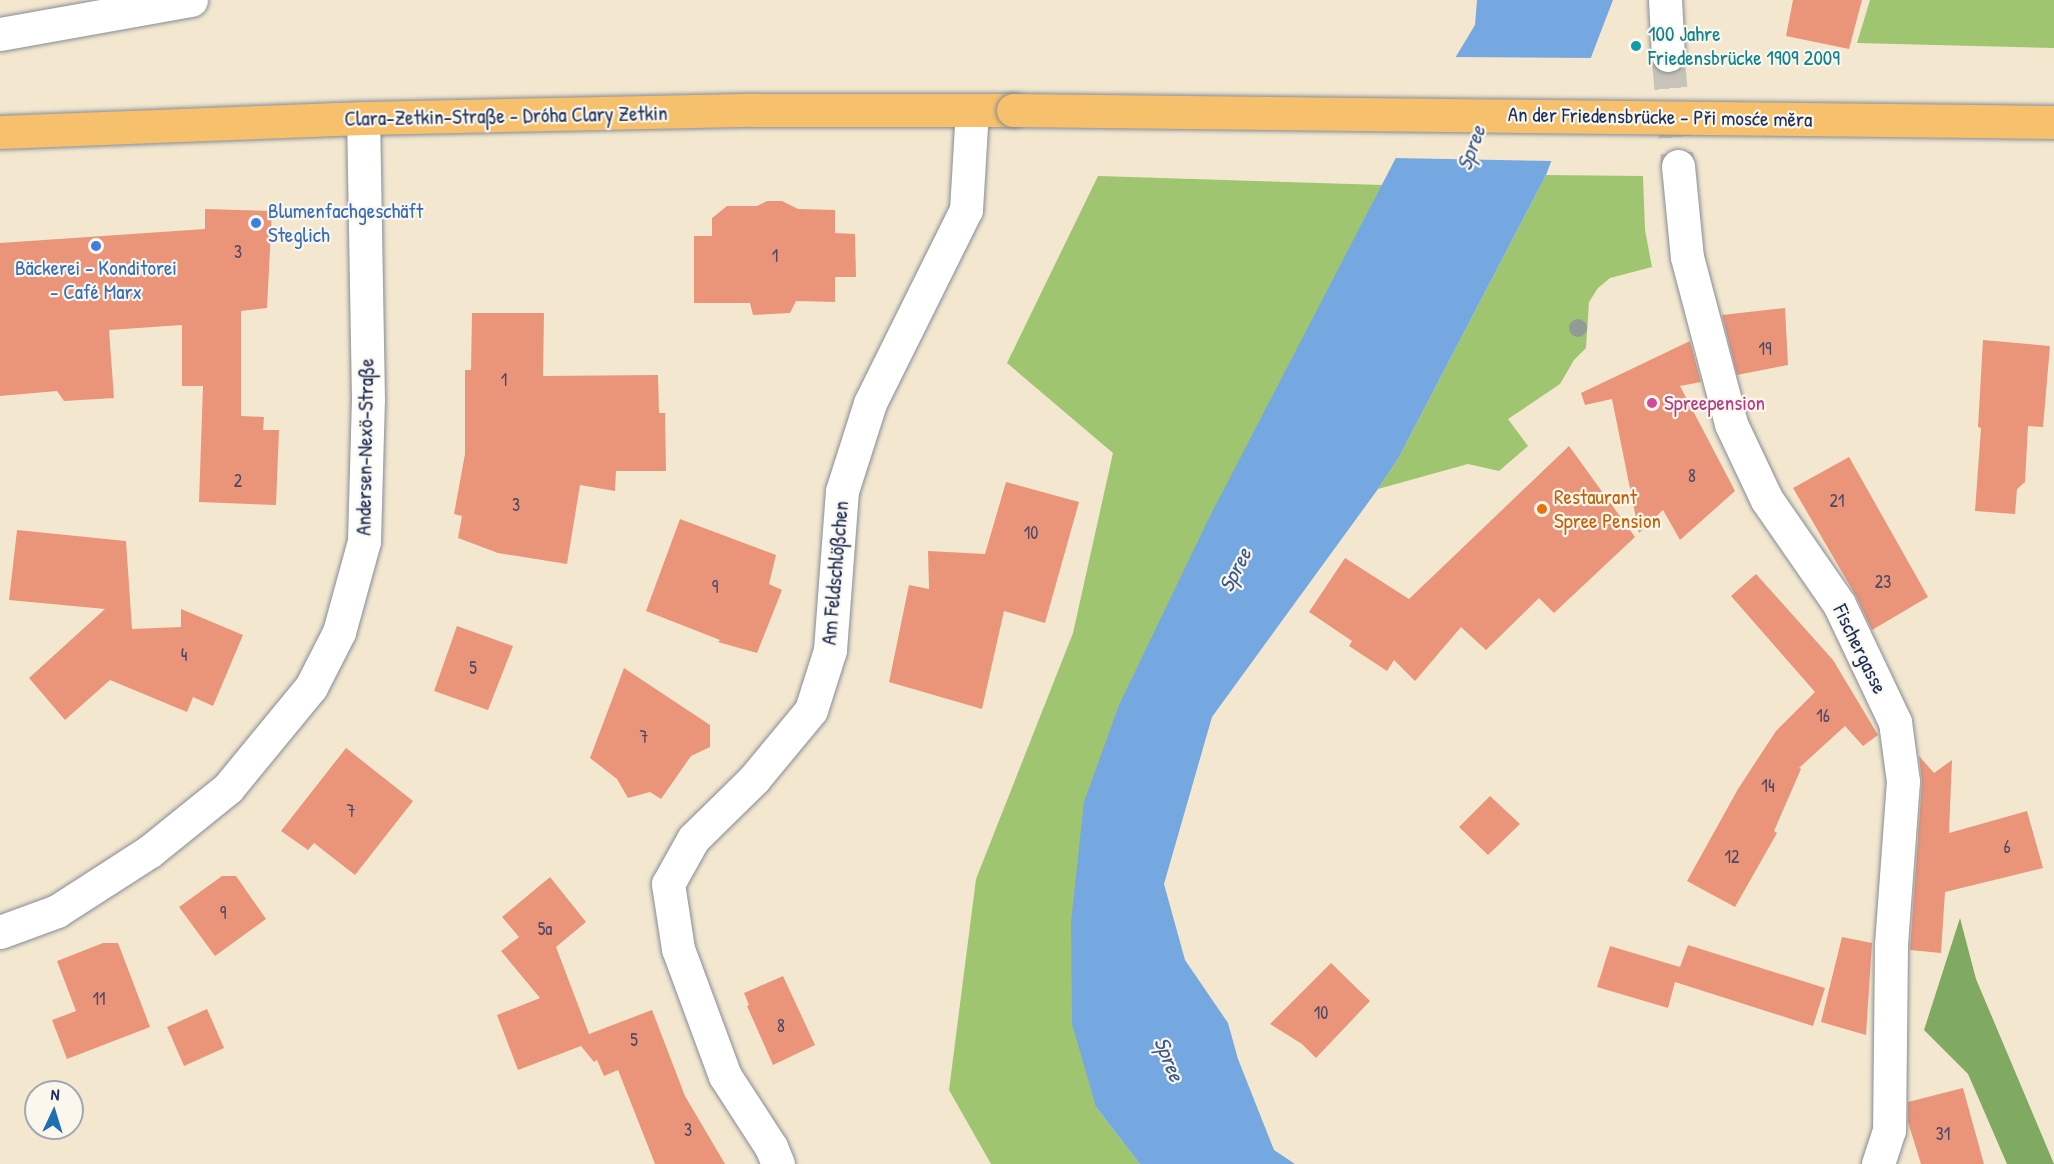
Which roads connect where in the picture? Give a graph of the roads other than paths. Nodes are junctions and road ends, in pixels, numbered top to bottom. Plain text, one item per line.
1 (191, 0) edge
2 (1665, 0) edge
3 (0, 34) edge
4 (1668, 55) tunnel mouth
5 (972, 110) junction
6 (1013, 110) joint
7 (363, 118) junction
8 (2054, 122) edge
9 (0, 132) edge
10 (1678, 166) tunnel mouth
11 (0, 932) edge
12 (778, 1164) edge
13 (1878, 1164) edge

1 - 3 street
2 - 4 street
5 - 6 main road, Clara-Zetkin-Straße - Dróha Clary Zetkin
5 - 7 main road, Clara-Zetkin-Straße - Dróha Clary Zetkin
5 - 12 street, Am Feldschlößchen
6 - 8 main road, An der Friedensbrücke - Při mosće měra, bridge
7 - 9 main road, Clara-Zetkin-Straße - Dróha Clary Zetkin
7 - 11 street, Andersen-Nexö-Straße
10 - 13 street, Fischergasse

